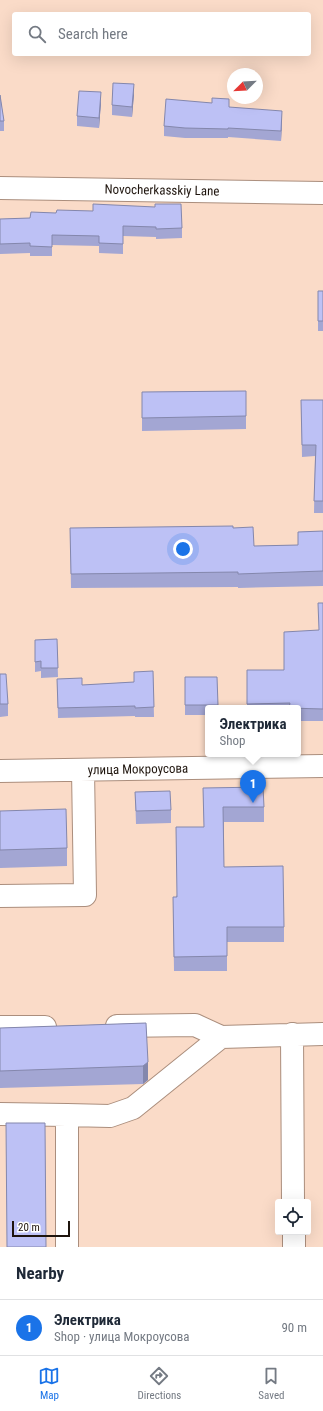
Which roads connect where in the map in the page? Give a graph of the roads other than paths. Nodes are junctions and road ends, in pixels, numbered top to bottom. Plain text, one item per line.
1 (0, 188) edge
2 (323, 193) edge
3 (323, 766) edge
4 (83, 770) junction
5 (0, 771) edge
6 (0, 896) edge
7 (0, 1027) edge
8 (65, 1027) edge
9 (95, 1027) edge
10 (292, 1034) junction
11 (323, 1034) edge
12 (221, 1037) junction
13 (0, 1114) edge
14 (66, 1115) junction
15 (293, 1199) edge
16 (294, 1235) edge
17 (67, 1247) edge
18 (294, 1247) edge

1 - 2 street, Novocherkasskiy Lane
3 - 4 street, улица Мокроусова
4 - 5 street, улица Мокроусова
4 - 6 street
7 - 8 street
9 - 12 street
10 - 11 street
10 - 12 street
10 - 15 street
12 - 14 street
13 - 14 street
14 - 17 street
16 - 18 street

